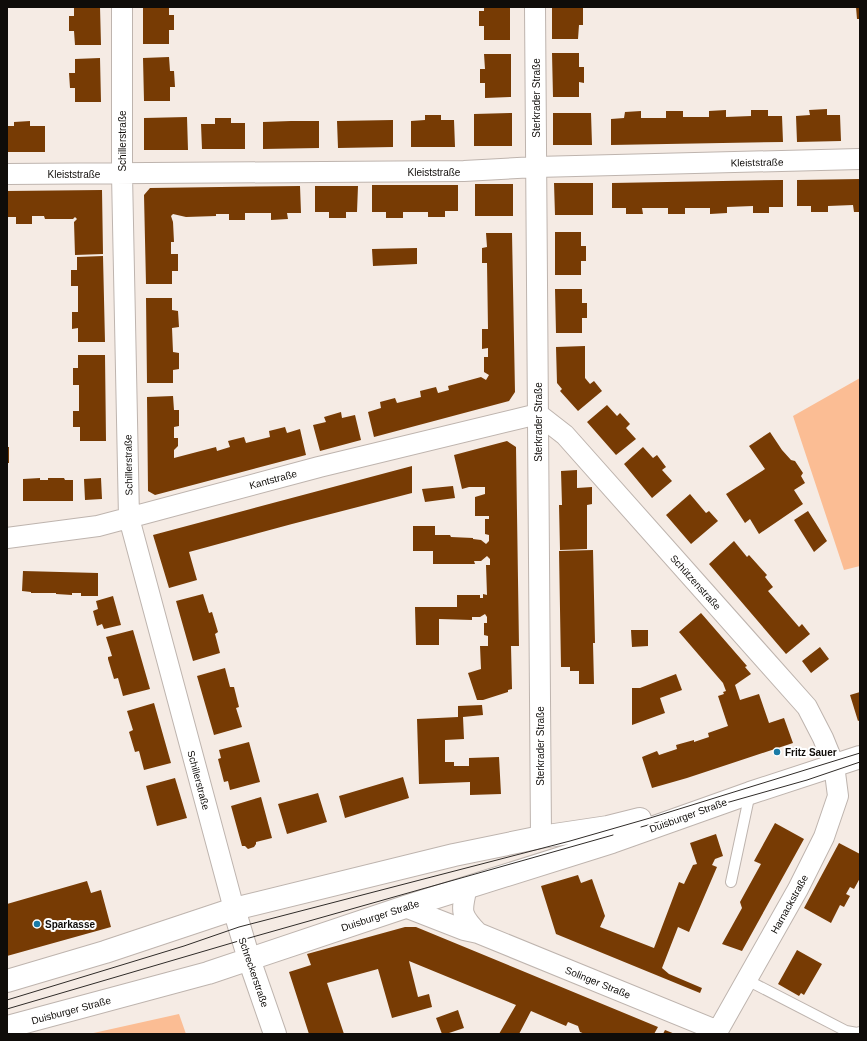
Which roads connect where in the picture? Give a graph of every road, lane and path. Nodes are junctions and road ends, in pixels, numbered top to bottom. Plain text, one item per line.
1 (122, 7) edge
2 (535, 7) edge
3 (860, 159) edge
4 (536, 167) junction
5 (7, 174) edge
6 (122, 174) junction
7 (538, 414) junction
8 (129, 518) junction
9 (7, 538) edge
10 (860, 757) edge
11 (834, 765) junction
12 (750, 793) junction
13 (541, 837) junction
14 (731, 882) dead end
15 (467, 887) junction
16 (405, 907) junction
17 (234, 909) junction
18 (478, 933) junction
19 (249, 959) junction
20 (747, 980) junction
21 (7, 981) edge
22 (7, 1027) edge
23 (717, 1032) edge
24 (860, 1032) edge
25 (275, 1034) edge

1 - 6 street, Schillerstraße
2 - 4 street, Sterkrader Straße
3 - 4 street, Kleiststraße
4 - 6 street, Kleiststraße
4 - 7 street, Sterkrader Straße
5 - 6 street, Kleiststraße
6 - 8 street, Schillerstraße
7 - 8 street, Kantstraße
7 - 11 street, Schützenstraße
7 - 13 street, Sterkrader Straße
8 - 9 street, Kantstraße
8 - 17 street, Schillerstraße
10 - 11 main road, Duisburger Straße
11 - 12 main road, Duisburger Straße
11 - 20 street, Harnackstraße
12 - 13 main road, Duisburger Straße
12 - 14 lane
12 - 15 main road, Duisburger Straße
13 - 17 main road, Duisburger Straße
15 - 16 main road, Duisburger Straße
15 - 18 street, Solinger Straße
16 - 18 street, Solinger Straße
16 - 19 main road, Duisburger Straße
17 - 19 main road, Schreckerstraße
17 - 21 main road, Duisburger Straße
18 - 23 street, Solinger Straße
19 - 22 main road, Duisburger Straße
19 - 25 main road, Schreckerstraße
20 - 23 street, Harnackstraße
20 - 24 lane

